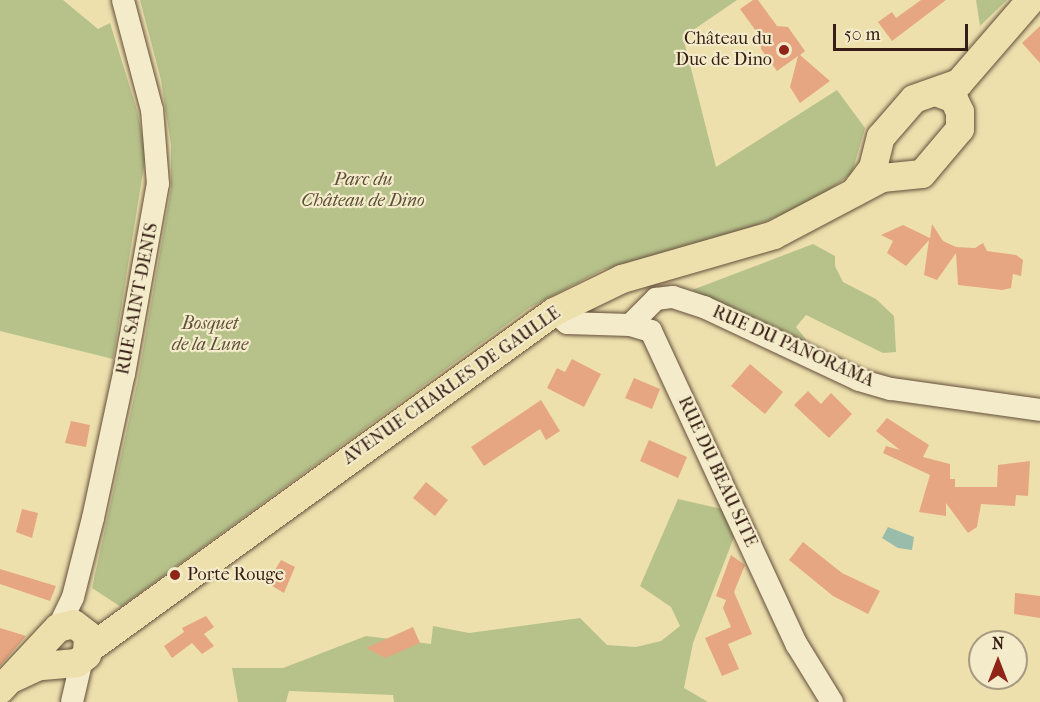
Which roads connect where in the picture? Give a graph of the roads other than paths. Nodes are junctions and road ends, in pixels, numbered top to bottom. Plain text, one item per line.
1 (123, 0) edge
2 (1031, 0) edge
3 (974, 67) junction
4 (936, 92) junction
5 (960, 110) junction
6 (879, 144) junction
7 (898, 177) junction
8 (854, 193) junction
9 (554, 312) junction
10 (630, 325) junction
11 (1040, 410) edge
12 (72, 644) junction
13 (6, 684) edge
14 (73, 697) edge
15 (832, 702) edge

1 - 12 street, RUE SAINT-DENIS
2 - 3 main road, AVENUE CHARLES DE GAULLE
3 - 4 main road, AVENUE CHARLES DE GAULLE
3 - 5 main road, AVENUE CHARLES DE GAULLE
4 - 5 main road
4 - 6 main road, AVENUE CHARLES DE GAULLE
5 - 7 main road, AVENUE CHARLES DE GAULLE
6 - 7 main road
6 - 8 main road, AVENUE CHARLES DE GAULLE
7 - 8 main road, AVENUE CHARLES DE GAULLE
8 - 9 main road, AVENUE CHARLES DE GAULLE
9 - 10 street, RUE DU BEAU SITE
9 - 12 main road, AVENUE CHARLES DE GAULLE
10 - 11 street, RUE DU PANORAMA
10 - 15 street, RUE DU BEAU SITE
12 - 13 main road
12 - 14 street, RUE SAINT-DENIS

